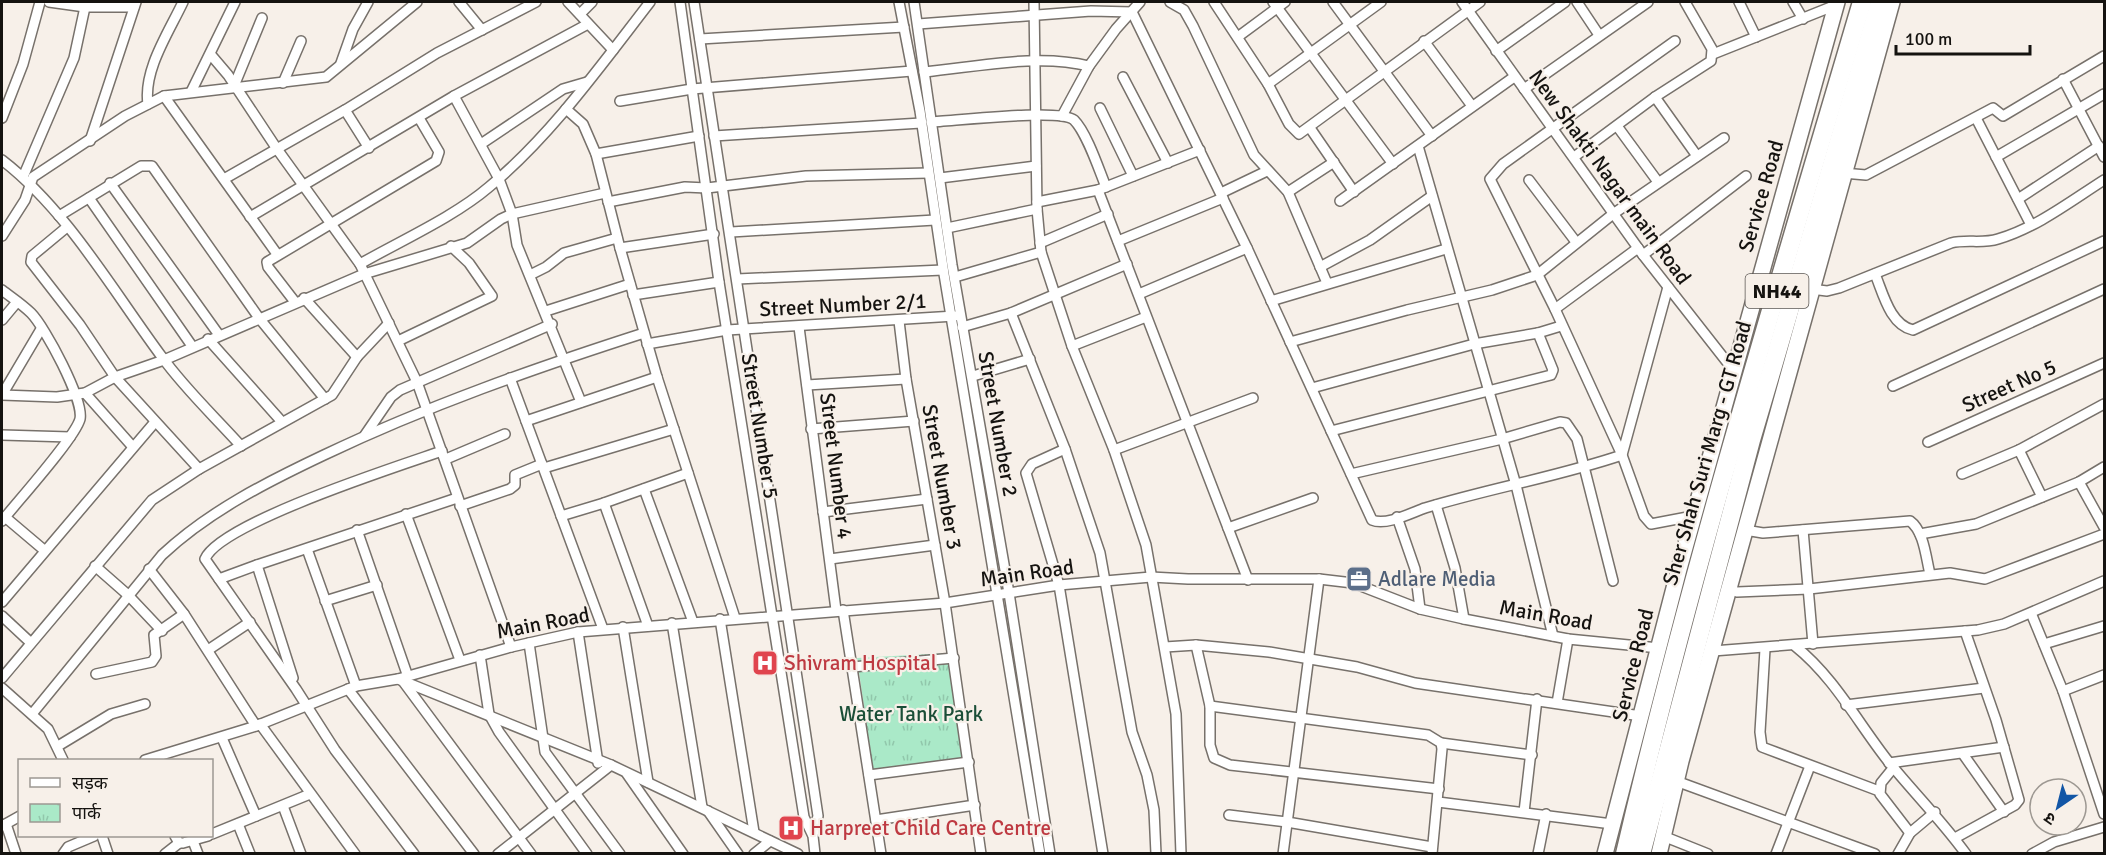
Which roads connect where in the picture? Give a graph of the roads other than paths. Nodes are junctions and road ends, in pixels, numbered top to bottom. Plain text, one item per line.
1 (40, 2) edge
2 (49, 2) edge
3 (183, 2) edge
4 (235, 2) edge
5 (368, 2) edge
6 (417, 2) edge
7 (459, 2) edge
8 (536, 2) edge
9 (568, 2) edge
10 (592, 2) edge
11 (650, 2) edge
12 (680, 2) edge
13 (694, 2) edge
14 (899, 2) edge
15 (914, 2) edge
16 (1034, 2) edge
17 (1140, 2) edge
18 (1170, 2) edge
19 (1214, 2) edge
20 (1333, 2) edge
21 (1381, 2) edge
22 (1480, 2) edge
23 (1565, 2) edge
24 (1577, 2) edge
25 (1648, 2) edge
26 (1685, 2) edge
27 (1739, 2) edge
28 (1793, 2) edge
29 (1862, 2) edge
30 (1880, 2) edge
31 (1892, 2) edge
32 (1279, 3) edge
33 (1837, 3) edge
34 (135, 4) edge
35 (1465, 6) edge
36 (85, 7) junction
37 (1132, 12) junction
38 (580, 14) junction
39 (1035, 16) junction
40 (262, 18) dead end
41 (1803, 19) junction
42 (588, 24) junction
43 (918, 24) junction
44 (1349, 24) junction
45 (904, 27) junction
46 (482, 30) junction
47 (1599, 35) junction
48 (1239, 36) junction
49 (1756, 37) junction
50 (699, 39) junction
51 (1675, 40) dead end
52 (301, 41) dead end
53 (1424, 41) junction
54 (613, 50) junction
55 (1496, 51) junction
56 (1713, 54) junction
57 (211, 55) junction
58 (1311, 55) junction
59 (2104, 56) edge
60 (1034, 62) junction
61 (341, 63) junction
62 (1089, 66) junction
63 (912, 71) junction
64 (1384, 71) junction
65 (924, 72) junction
66 (1515, 76) junction
67 (1123, 77) dead end
68 (2063, 79) junction
69 (588, 81) junction
70 (282, 83) junction
71 (1268, 84) junction
72 (234, 86) junction
73 (707, 88) junction
74 (692, 89) junction
75 (1524, 90) junction
76 (191, 92) junction
77 (2104, 94) edge
78 (164, 96) junction
79 (454, 96) junction
80 (1655, 97) junction
81 (1346, 98) junction
82 (620, 101) dead end
83 (148, 104) junction
84 (1472, 106) junction
85 (1100, 108) dead end
86 (566, 109) junction
87 (2079, 109) junction
88 (345, 110) junction
89 (1035, 115) junction
90 (1062, 116) junction
91 (2, 118) edge
92 (419, 118) junction
93 (1976, 118) junction
94 (926, 123) junction
95 (1617, 126) junction
96 (1310, 128) junction
97 (1552, 129) junction
98 (699, 136) junction
99 (714, 136) junction
100 (1432, 136) junction
101 (1724, 138) dead end
102 (90, 141) junction
103 (481, 144) junction
104 (1418, 146) junction
105 (2099, 146) junction
106 (369, 148) junction
107 (277, 149) junction
108 (1200, 150) junction
109 (596, 154) junction
110 (1697, 156) junction
111 (1996, 157) junction
112 (2104, 157) edge
113 (1574, 158) junction
114 (2, 160) edge
115 (1334, 162) junction
116 (1168, 163) junction
117 (1393, 164) junction
118 (1036, 166) junction
119 (1267, 171) junction
120 (928, 173) junction
121 (1843, 173) junction
122 (1133, 176) junction
123 (1746, 176) dead end
124 (940, 178) junction
125 (27, 179) junction
126 (224, 179) junction
127 (499, 179) junction
128 (1528, 180) dead end
129 (2104, 180) edge
130 (1658, 182) junction
131 (110, 183) junction
132 (305, 185) junction
133 (722, 186) junction
134 (707, 188) junction
135 (1102, 189) junction
136 (1288, 192) junction
137 (1354, 192) junction
138 (1222, 195) junction
139 (1432, 196) junction
140 (606, 197) junction
141 (89, 198) junction
142 (2018, 199) junction
143 (1340, 201) dead end
144 (1037, 206) junction
145 (512, 214) junction
146 (1108, 214) junction
147 (1613, 214) junction
148 (59, 216) junction
149 (250, 217) junction
150 (935, 220) junction
151 (333, 223) junction
152 (5, 224) edge
153 (2031, 225) junction
154 (67, 227) junction
155 (947, 228) junction
156 (731, 232) junction
157 (714, 234) junction
158 (2, 236) edge
159 (617, 238) junction
160 (1118, 241) junction
161 (2104, 241) edge
162 (1576, 242) junction
163 (451, 246) junction
164 (1040, 247) junction
165 (1247, 248) junction
166 (620, 249) junction
167 (1446, 249) junction
168 (1641, 252) junction
169 (277, 254) junction
170 (360, 264) junction
171 (1127, 264) junction
172 (1320, 267) junction
173 (943, 270) junction
174 (364, 274) junction
175 (1875, 274) junction
176 (530, 275) junction
177 (1537, 275) junction
178 (955, 277) junction
179 (737, 279) junction
180 (719, 282) junction
181 (1327, 283) junction
182 (630, 284) junction
183 (1668, 288) junction
184 (1811, 289) junction
185 (2104, 289) edge
186 (2, 290) edge
187 (1139, 294) junction
188 (633, 295) junction
189 (1054, 296) junction
190 (1461, 296) junction
191 (299, 300) junction
192 (1271, 301) junction
193 (17, 302) junction
194 (1555, 309) junction
195 (546, 311) junction
196 (1011, 313) junction
197 (955, 316) junction
198 (1146, 317) junction
199 (259, 318) junction
200 (2, 320) edge
201 (899, 321) junction
202 (389, 323) junction
203 (552, 324) junction
204 (1561, 326) junction
205 (799, 327) junction
206 (962, 327) junction
207 (41, 329) junction
208 (744, 329) junction
209 (727, 330) junction
210 (644, 333) junction
211 (1538, 333) junction
212 (219, 334) junction
213 (208, 339) junction
214 (398, 341) junction
215 (1290, 342) junction
216 (647, 344) junction
217 (1474, 344) junction
218 (192, 346) junction
219 (1072, 346) junction
220 (357, 357) junction
221 (565, 358) junction
222 (1029, 359) junction
223 (164, 360) junction
224 (2104, 363) edge
225 (1734, 371) junction
226 (973, 376) junction
227 (115, 377) junction
228 (510, 378) junction
229 (657, 378) junction
230 (906, 379) junction
231 (417, 382) junction
232 (807, 385) junction
233 (1893, 386) dead end
234 (1312, 388) junction
235 (1489, 392) junction
236 (81, 394) junction
237 (2, 395) edge
238 (1253, 398) dead end
239 (325, 399) junction
240 (581, 402) junction
241 (2104, 405) edge
242 (428, 410) junction
243 (526, 421) junction
244 (914, 421) junction
245 (155, 422) junction
246 (282, 422) junction
247 (1186, 422) junction
248 (674, 429) junction
249 (811, 429) junction
250 (1331, 431) junction
251 (505, 434) dead end
252 (2, 435) edge
253 (364, 436) junction
254 (70, 437) junction
255 (1502, 439) junction
256 (1928, 442) dead end
257 (1760, 443) junction
258 (132, 446) junction
259 (241, 446) junction
260 (1065, 449) junction
261 (1114, 450) junction
262 (2019, 450) junction
263 (444, 455) junction
264 (1622, 455) junction
265 (543, 466) junction
266 (2104, 467) edge
267 (1584, 468) junction
268 (200, 469) junction
269 (688, 473) junction
270 (1351, 474) junction
271 (1962, 474) dead end
272 (2079, 482) junction
273 (1516, 485) junction
274 (644, 489) junction
275 (2042, 497) junction
276 (1313, 498) dead end
277 (927, 499) junction
278 (458, 502) junction
279 (604, 503) junction
280 (1436, 505) junction
281 (823, 512) junction
282 (406, 514) junction
283 (561, 516) junction
284 (1693, 516) junction
285 (1397, 517) junction
286 (3, 519) edge
287 (2104, 527) edge
288 (1228, 528) junction
289 (357, 530) junction
290 (1745, 530) junction
291 (1803, 530) junction
292 (1920, 534) junction
293 (2104, 534) edge
294 (935, 545) junction
295 (307, 549) junction
296 (44, 550) junction
297 (830, 559) junction
298 (257, 565) junction
299 (94, 566) junction
300 (149, 569) junction
301 (1930, 574) junction
302 (1151, 577) junction
303 (219, 579) junction
304 (1319, 579) junction
305 (1107, 580) junction
306 (1248, 580) junction
307 (1613, 581) dead end
308 (2104, 581) edge
309 (377, 585) junction
310 (1059, 585) junction
311 (1728, 589) junction
312 (1809, 589) junction
313 (1009, 593) junction
314 (128, 595) junction
315 (998, 595) junction
316 (325, 601) junction
317 (2, 602) edge
318 (945, 603) junction
319 (1420, 609) junction
320 (839, 610) junction
321 (2031, 613) junction
322 (184, 614) junction
323 (787, 614) junction
324 (772, 615) junction
325 (2, 616) edge
326 (735, 618) junction
327 (720, 619) junction
328 (1464, 619) junction
329 (250, 622) junction
330 (693, 622) junction
331 (672, 623) junction
332 (648, 626) junction
333 (2104, 626) edge
334 (623, 627) junction
335 (603, 630) junction
336 (162, 631) junction
337 (1965, 631) junction
338 (578, 632) junction
339 (1553, 636) junction
340 (1568, 639) junction
341 (31, 643) junction
342 (529, 643) junction
343 (1813, 644) junction
344 (2044, 644) junction
345 (1196, 645) junction
346 (1165, 646) junction
347 (1795, 646) junction
348 (511, 647) junction
349 (1659, 648) junction
350 (1765, 649) junction
351 (208, 650) junction
352 (1713, 651) junction
353 (480, 655) junction
354 (954, 658) junction
355 (1309, 659) junction
356 (460, 660) junction
357 (852, 667) junction
358 (96, 674) dead end
359 (1661, 675) junction
360 (2104, 675) edge
361 (2, 678) edge
362 (402, 678) junction
363 (352, 687) junction
364 (2, 688) edge
365 (1984, 688) junction
366 (296, 689) junction
367 (2063, 691) junction
368 (1537, 699) junction
369 (1557, 703) junction
370 (146, 704) dead end
371 (1846, 705) junction
372 (306, 706) junction
373 (1210, 706) junction
374 (32, 714) junction
375 (489, 714) junction
376 (1301, 716) junction
377 (1641, 716) junction
378 (258, 725) junction
379 (543, 737) junction
380 (222, 738) junction
381 (1441, 743) junction
382 (58, 746) junction
383 (2004, 747) junction
384 (1963, 754) junction
385 (1532, 755) junction
386 (63, 759) edge
387 (150, 759) edge
388 (598, 760) junction
389 (969, 762) junction
390 (611, 765) junction
391 (1892, 765) junction
392 (1810, 766) junction
393 (600, 771) junction
394 (626, 772) junction
395 (1293, 772) junction
396 (869, 775) junction
397 (1676, 781) junction
398 (648, 782) junction
399 (1439, 789) junction
400 (1879, 791) junction
401 (575, 792) junction
402 (310, 794) junction
403 (2102, 799) edge
404 (1438, 802) junction
405 (975, 805) junction
406 (284, 806) junction
407 (704, 808) junction
408 (553, 809) junction
409 (1524, 812) junction
410 (1935, 812) junction
411 (2004, 812) junction
412 (1546, 814) junction
413 (2104, 814) edge
414 (1229, 815) dead end
415 (256, 816) junction
416 (18, 817) edge
417 (876, 820) junction
418 (1287, 822) junction
419 (1788, 823) junction
420 (238, 824) junction
421 (1612, 824) junction
422 (4, 825) edge
423 (2104, 828) edge
424 (754, 832) junction
425 (1910, 833) junction
426 (213, 834) edge
427 (519, 836) junction
428 (813, 836) junction
429 (1663, 836) junction
430 (92, 837) edge
431 (102, 837) edge
432 (204, 837) edge
433 (1955, 838) junction
434 (177, 839) edge
435 (193, 841) junction
436 (770, 841) junction
437 (1432, 850) edge
438 (759, 852) edge
439 (16, 854) edge
440 (63, 854) edge
441 (108, 854) edge
442 (165, 854) edge
443 (198, 854) edge
444 (250, 854) edge
445 (301, 854) edge
446 (355, 854) edge
447 (414, 854) edge
448 (474, 854) edge
449 (498, 854) edge
450 (531, 854) edge
451 (587, 854) edge
452 (620, 854) edge
453 (683, 854) edge
454 (738, 854) edge
455 (798, 854) edge
456 (815, 854) edge
457 (881, 854) edge
458 (981, 854) edge
459 (1040, 854) edge
460 (1050, 854) edge
461 (1103, 854) edge
462 (1156, 854) edge
463 (1181, 854) edge
464 (1283, 854) edge
465 (1538, 854) edge
466 (1605, 854) edge
467 (1625, 854) edge
468 (1641, 854) edge
469 (1659, 854) edge
470 (1707, 854) edge
471 (1776, 854) edge
472 (1875, 854) edge
473 (1898, 854) edge
474 (1966, 854) edge
475 (2032, 854) edge

1 - 91 street
2 - 36 street
3 - 83 street
4 - 57 street
5 - 61 street
6 - 61 street
7 - 46 street
8 - 46 street
9 - 38 street
10 - 38 street
11 - 54 street
12 - 74 street, Street Number 5
13 - 50 street
14 - 45 street
15 - 43 street, Street Number 2
16 - 39 street
17 - 37 street
18 - 119 street
19 - 48 street
20 - 44 street
21 - 44 street
22 - 35 street
23 - 55 street
24 - 47 street
25 - 47 street
26 - 56 street
27 - 49 street
28 - 41 street
29 - 359 highway, Sher Shah Suri Marg - GT Road / NH44
30 - 257 highway, Sher Shah Suri Marg - GT Road / NH44
31 - 121 main road
32 - 48 street
32 - 58 street
33 - 41 street
33 - 225 main road, Service Road
34 - 36 street
34 - 102 street
35 - 53 street
35 - 55 street, New Shakti Nagar main Road
36 - 125 street
37 - 39 street
37 - 62 street
37 - 108 street
38 - 42 street
39 - 43 street
39 - 60 street
40 - 72 street
41 - 49 street
42 - 54 street
42 - 79 street
43 - 65 street, Street Number 2
44 - 58 street
44 - 64 street
45 - 50 street
45 - 63 street
46 - 88 street
47 - 75 street
48 - 71 street
49 - 56 street
50 - 73 street
51 - 97 street
52 - 70 street
53 - 64 street
53 - 84 street
54 - 69 street
55 - 66 street, New Shakti Nagar main Road
56 - 80 street
57 - 72 street
57 - 76 street
58 - 71 street
58 - 81 street
59 - 68 street
60 - 62 street
60 - 65 street
60 - 89 street
61 - 70 street
62 - 90 street
63 - 73 street
63 - 94 street
64 - 81 street
64 - 100 street
65 - 94 street, Street Number 2
66 - 75 street, New Shakti Nagar main Road
66 - 84 street
67 - 116 street
68 - 87 street
68 - 93 street
69 - 86 street
69 - 103 street
70 - 72 street
71 - 96 street
72 - 76 street
72 - 107 street
73 - 74 street
73 - 99 street
74 - 82 street
74 - 98 street, Street Number 5
75 - 97 street, New Shakti Nagar main Road
76 - 78 street
77 - 87 street
78 - 83 street
78 - 126 street
79 - 92 street
79 - 103 street
80 - 95 street
80 - 110 street
81 - 96 street
81 - 117 street
83 - 102 street
84 - 100 street
85 - 122 street
86 - 109 street
86 - 127 street
87 - 105 street
87 - 111 street
88 - 106 street
88 - 107 street
89 - 90 street
89 - 94 street
89 - 118 street
90 - 135 street
92 - 106 street
92 - 151 street
93 - 111 street
93 - 121 street
94 - 99 street
94 - 120 street
94 - 124 street, Street Number 2
95 - 113 street
95 - 130 street
96 - 115 street
97 - 113 street, New Shakti Nagar main Road
97 - 177 street
98 - 109 street
98 - 134 street, Street Number 5
99 - 133 street
100 - 104 street
101 - 110 street
102 - 125 street
103 - 127 street
104 - 117 street
104 - 139 street
105 - 112 street
105 - 142 street
106 - 132 street
107 - 126 street
107 - 132 street
108 - 116 street
108 - 138 street
109 - 140 street
110 - 130 street
111 - 142 street
113 - 147 street, New Shakti Nagar main Road
114 - 125 street
115 - 136 street
115 - 137 street
116 - 122 street
117 - 137 street
118 - 124 street
118 - 144 street
119 - 136 street
119 - 138 street
120 - 133 street
120 - 150 street
121 - 184 main road
122 - 135 street
123 - 168 street
124 - 155 street, Street Number 2
125 - 148 street
125 - 152 street
126 - 149 street
127 - 145 street
127 - 170 street
128 - 162 street
129 - 153 street
130 - 147 street
131 - 141 street
131 - 199 street
131 - 212 street
132 - 149 street
132 - 151 street
133 - 134 street
133 - 156 street
134 - 140 street
134 - 157 street, Street Number 5
135 - 144 street
135 - 146 street
136 - 172 street
137 - 143 street
138 - 160 street
138 - 165 street
139 - 167 street
139 - 172 street
140 - 145 street
140 - 159 street
141 - 148 street
141 - 218 street
142 - 153 street
144 - 155 street
144 - 164 street
145 - 163 street
145 - 176 street
146 - 160 street
146 - 164 street
147 - 162 street
147 - 168 street, New Shakti Nagar main Road
148 - 154 street
149 - 169 street
150 - 156 street
150 - 173 street
151 - 169 street
151 - 170 street
152 - 158 street
153 - 175 street
154 - 223 street
154 - 227 street
155 - 178 street, Street Number 2
156 - 179 street
157 - 166 street
157 - 180 street, Street Number 5
159 - 166 street
159 - 176 street
160 - 171 street
161 - 175 street
162 - 177 street
163 - 174 street
163 - 214 street
164 - 178 street
164 - 189 street
165 - 187 street
165 - 192 street
166 - 182 street
167 - 181 street
167 - 190 street
168 - 183 street, New Shakti Nagar main Road
168 - 194 street
169 - 191 street
170 - 174 street
171 - 187 street
171 - 189 street
172 - 181 street
173 - 179 street
173 - 197 street
174 - 191 street
174 - 202 street
175 - 184 street
176 - 195 street
177 - 190 street
177 - 194 street
178 - 197 street, Street Number 2
179 - 208 street
180 - 188 street
180 - 209 street, Street Number 5
181 - 192 street
182 - 188 street
182 - 195 street
183 - 225 street, New Shakti Nagar main Road
183 - 264 street
184 - 257 main road
185 - 233 street
186 - 193 street
187 - 198 street
188 - 210 street
189 - 196 street
189 - 219 street
190 - 215 street
190 - 217 street
191 - 199 street
191 - 220 street
192 - 215 street
193 - 200 street
193 - 207 street
194 - 204 street
195 - 203 street
196 - 206 street
196 - 222 street
197 - 201 street, Street Number 2/1
197 - 206 street, Street Number 2
197 - 315 street
198 - 219 street
198 - 247 street
199 - 212 street
199 - 239 street
201 - 205 street, Street Number 2/1
201 - 230 street, Street Number 3
202 - 214 street
202 - 220 street
203 - 221 street
203 - 231 street
204 - 211 street
204 - 264 street
205 - 208 street, Street Number 2/1
205 - 232 street, Street Number 4
206 - 226 street, Street Number 2
207 - 236 street
207 - 237 street
208 - 209 street, Street Number 2/1
208 - 323 street
209 - 216 street, Street Number 2/1
209 - 324 street, Street Number 5
210 - 216 street
210 - 221 street
211 - 217 street
211 - 235 street
212 - 213 street
213 - 218 street
213 - 246 street
214 - 231 street
215 - 234 street
216 - 229 street
217 - 234 street
217 - 235 street
218 - 223 street
219 - 261 street
220 - 239 street
221 - 228 street
221 - 240 street
222 - 226 street
222 - 260 street
223 - 227 street
223 - 259 street
224 - 256 street, Street No 5
225 - 284 main road, Service Road
226 - 313 street, Street Number 2
227 - 236 street
227 - 245 street
228 - 242 street
228 - 243 street
229 - 240 street
229 - 248 street
230 - 232 street
230 - 244 street, Street Number 3
231 - 242 street
231 - 253 street
232 - 249 street, Street Number 4
234 - 250 street
235 - 250 street
235 - 255 street
236 - 237 street
236 - 254 street
236 - 258 street
238 - 247 street
239 - 246 street
240 - 243 street
241 - 262 street
242 - 253 street
242 - 263 street
243 - 265 street
244 - 249 street
244 - 277 street, Street Number 3
245 - 258 street
245 - 268 street
246 - 259 street
247 - 261 street
247 - 288 street
248 - 265 street
248 - 269 street
249 - 281 street, Street Number 4
250 - 270 street
251 - 263 street
252 - 254 street
253 - 300 street
254 - 286 street
255 - 267 street
255 - 270 street
255 - 273 street
257 - 290 main road
257 - 468 highway, NH44
258 - 296 street
259 - 268 street
260 - 305 street
260 - 310 street
261 - 302 street
262 - 271 street
262 - 275 street
263 - 278 street
263 - 303 street
264 - 267 street
264 - 284 street
265 - 278 street
265 - 283 street
266 - 272 street
267 - 273 street
267 - 307 street
268 - 299 street
269 - 274 street
269 - 326 street
270 - 285 street
272 - 275 street
272 - 287 street
273 - 280 street
273 - 339 street
274 - 279 street
274 - 330 street
275 - 292 street
276 - 288 street
277 - 281 street
277 - 294 street, Street Number 3
278 - 282 street
278 - 348 street
279 - 283 street
279 - 332 street
280 - 285 street
280 - 328 street
281 - 297 street, Street Number 4
282 - 289 street
282 - 356 street
283 - 335 street
284 - 349 main road, Service Road
285 - 319 street
286 - 296 street
288 - 306 street
289 - 295 street
289 - 309 street
290 - 291 street
290 - 311 main road
291 - 292 street
291 - 312 street
292 - 301 street
293 - 301 street
294 - 297 street
294 - 318 street, Street Number 3
295 - 298 street
295 - 316 street
296 - 317 street
297 - 320 street, Street Number 4
298 - 303 street
298 - 366 street
299 - 314 street
299 - 341 street
300 - 314 street
300 - 322 street
301 - 312 street
302 - 305 street, Main Road
302 - 306 street, Main Road
302 - 346 street
303 - 329 street
304 - 306 street, Main Road
304 - 319 street, Main Road
304 - 355 street
305 - 310 street, Main Road
305 - 462 street
308 - 321 street
309 - 316 street
309 - 362 street
310 - 313 street, Main Road
310 - 461 street
311 - 312 street
311 - 352 main road
312 - 343 street
313 - 315 street, Main Road
313 - 460 street, Street Number 2
314 - 336 street
314 - 374 street
315 - 318 street, Main Road
315 - 459 street
316 - 363 street
318 - 320 street, Main Road
318 - 354 street, Street Number 3
319 - 328 street, Main Road
320 - 323 street, Main Road
320 - 357 street, Street Number 4
321 - 337 street
321 - 344 street
322 - 336 street
322 - 351 street
323 - 324 street, Main Road
323 - 428 street
324 - 326 street, Main Road
324 - 428 street, Street Number 5
325 - 341 street
326 - 327 street, Main Road
327 - 330 street, Main Road
327 - 424 street
328 - 339 street, Main Road
329 - 351 street
329 - 366 street
330 - 331 street, Main Road
331 - 332 street, Main Road
331 - 407 street
332 - 334 street, Main Road
333 - 344 street
334 - 335 street, Main Road
334 - 398 street
335 - 338 street, Main Road
336 - 358 street
337 - 343 street
337 - 365 street
338 - 342 street, Main Road
338 - 388 street
339 - 340 street, Main Road
340 - 349 street, Main Road
340 - 369 street
341 - 361 street
342 - 348 street, Main Road
342 - 379 street
343 - 347 street
344 - 367 street
345 - 346 street
345 - 355 street
345 - 373 street
346 - 463 street
347 - 350 street
347 - 371 street
348 - 353 street, Main Road
349 - 359 main road, Service Road
350 - 352 street
350 - 392 street
351 - 378 street
352 - 397 main road
353 - 356 street, Main Road
353 - 375 street
354 - 357 street
354 - 389 street, Street Number 3
355 - 368 street
355 - 376 street
356 - 362 street, Main Road
357 - 396 street, Street Number 4
359 - 377 main road, Service Road
359 - 467 highway, NH44
360 - 367 street
362 - 363 street, Main Road
362 - 375 street
362 - 427 street
363 - 372 street, Main Road
363 - 448 street
364 - 374 street
365 - 371 street
365 - 383 street
366 - 372 street
367 - 403 street
368 - 369 street
368 - 385 street
369 - 377 street
370 - 382 street
371 - 391 street
372 - 378 street, Main Road
372 - 447 street
373 - 376 street
373 - 395 street
374 - 382 street
375 - 379 street
375 - 408 street
376 - 381 street
376 - 395 street
377 - 421 main road, Service Road
378 - 380 street, Main Road
378 - 402 street
379 - 388 street
379 - 401 street
380 - 387 street, Main Road
380 - 415 street
381 - 385 street
381 - 399 street
382 - 386 street
383 - 384 street
383 - 411 street
384 - 391 street
384 - 411 street
385 - 409 street
388 - 390 street
388 - 393 street
389 - 396 street
389 - 405 street, Street Number 3
390 - 393 street
390 - 394 street
391 - 400 street
391 - 410 street
392 - 400 street
392 - 419 street
393 - 401 street
394 - 398 street
394 - 453 street
395 - 399 street
395 - 418 street
396 - 417 street, Street Number 4
397 - 419 street
397 - 429 main road
398 - 407 street
399 - 404 street
400 - 425 street
401 - 408 street
401 - 452 street
402 - 406 street
402 - 446 street
403 - 413 street
404 - 409 street
404 - 437 street
405 - 417 street
405 - 458 street, Street Number 3
406 - 415 street
406 - 445 street
407 - 424 street
407 - 454 street
408 - 427 street
408 - 451 street
409 - 412 street
410 - 425 street
410 - 433 street
411 - 433 street
412 - 421 street
412 - 465 street
414 - 418 street
415 - 420 street
416 - 422 street
417 - 457 street, Street Number 4
418 - 437 street
418 - 464 street
419 - 471 street
419 - 472 street
420 - 426 street
420 - 444 street
421 - 466 main road, Service Road
422 - 439 street
423 - 475 street
424 - 436 street
425 - 473 street
427 - 449 street
427 - 450 street
428 - 456 street, Street Number 5
429 - 469 main road
429 - 470 street
430 - 440 street
431 - 441 street
432 - 435 street
433 - 474 street
434 - 435 street
434 - 442 street
435 - 443 street
436 - 438 street
436 - 455 street

